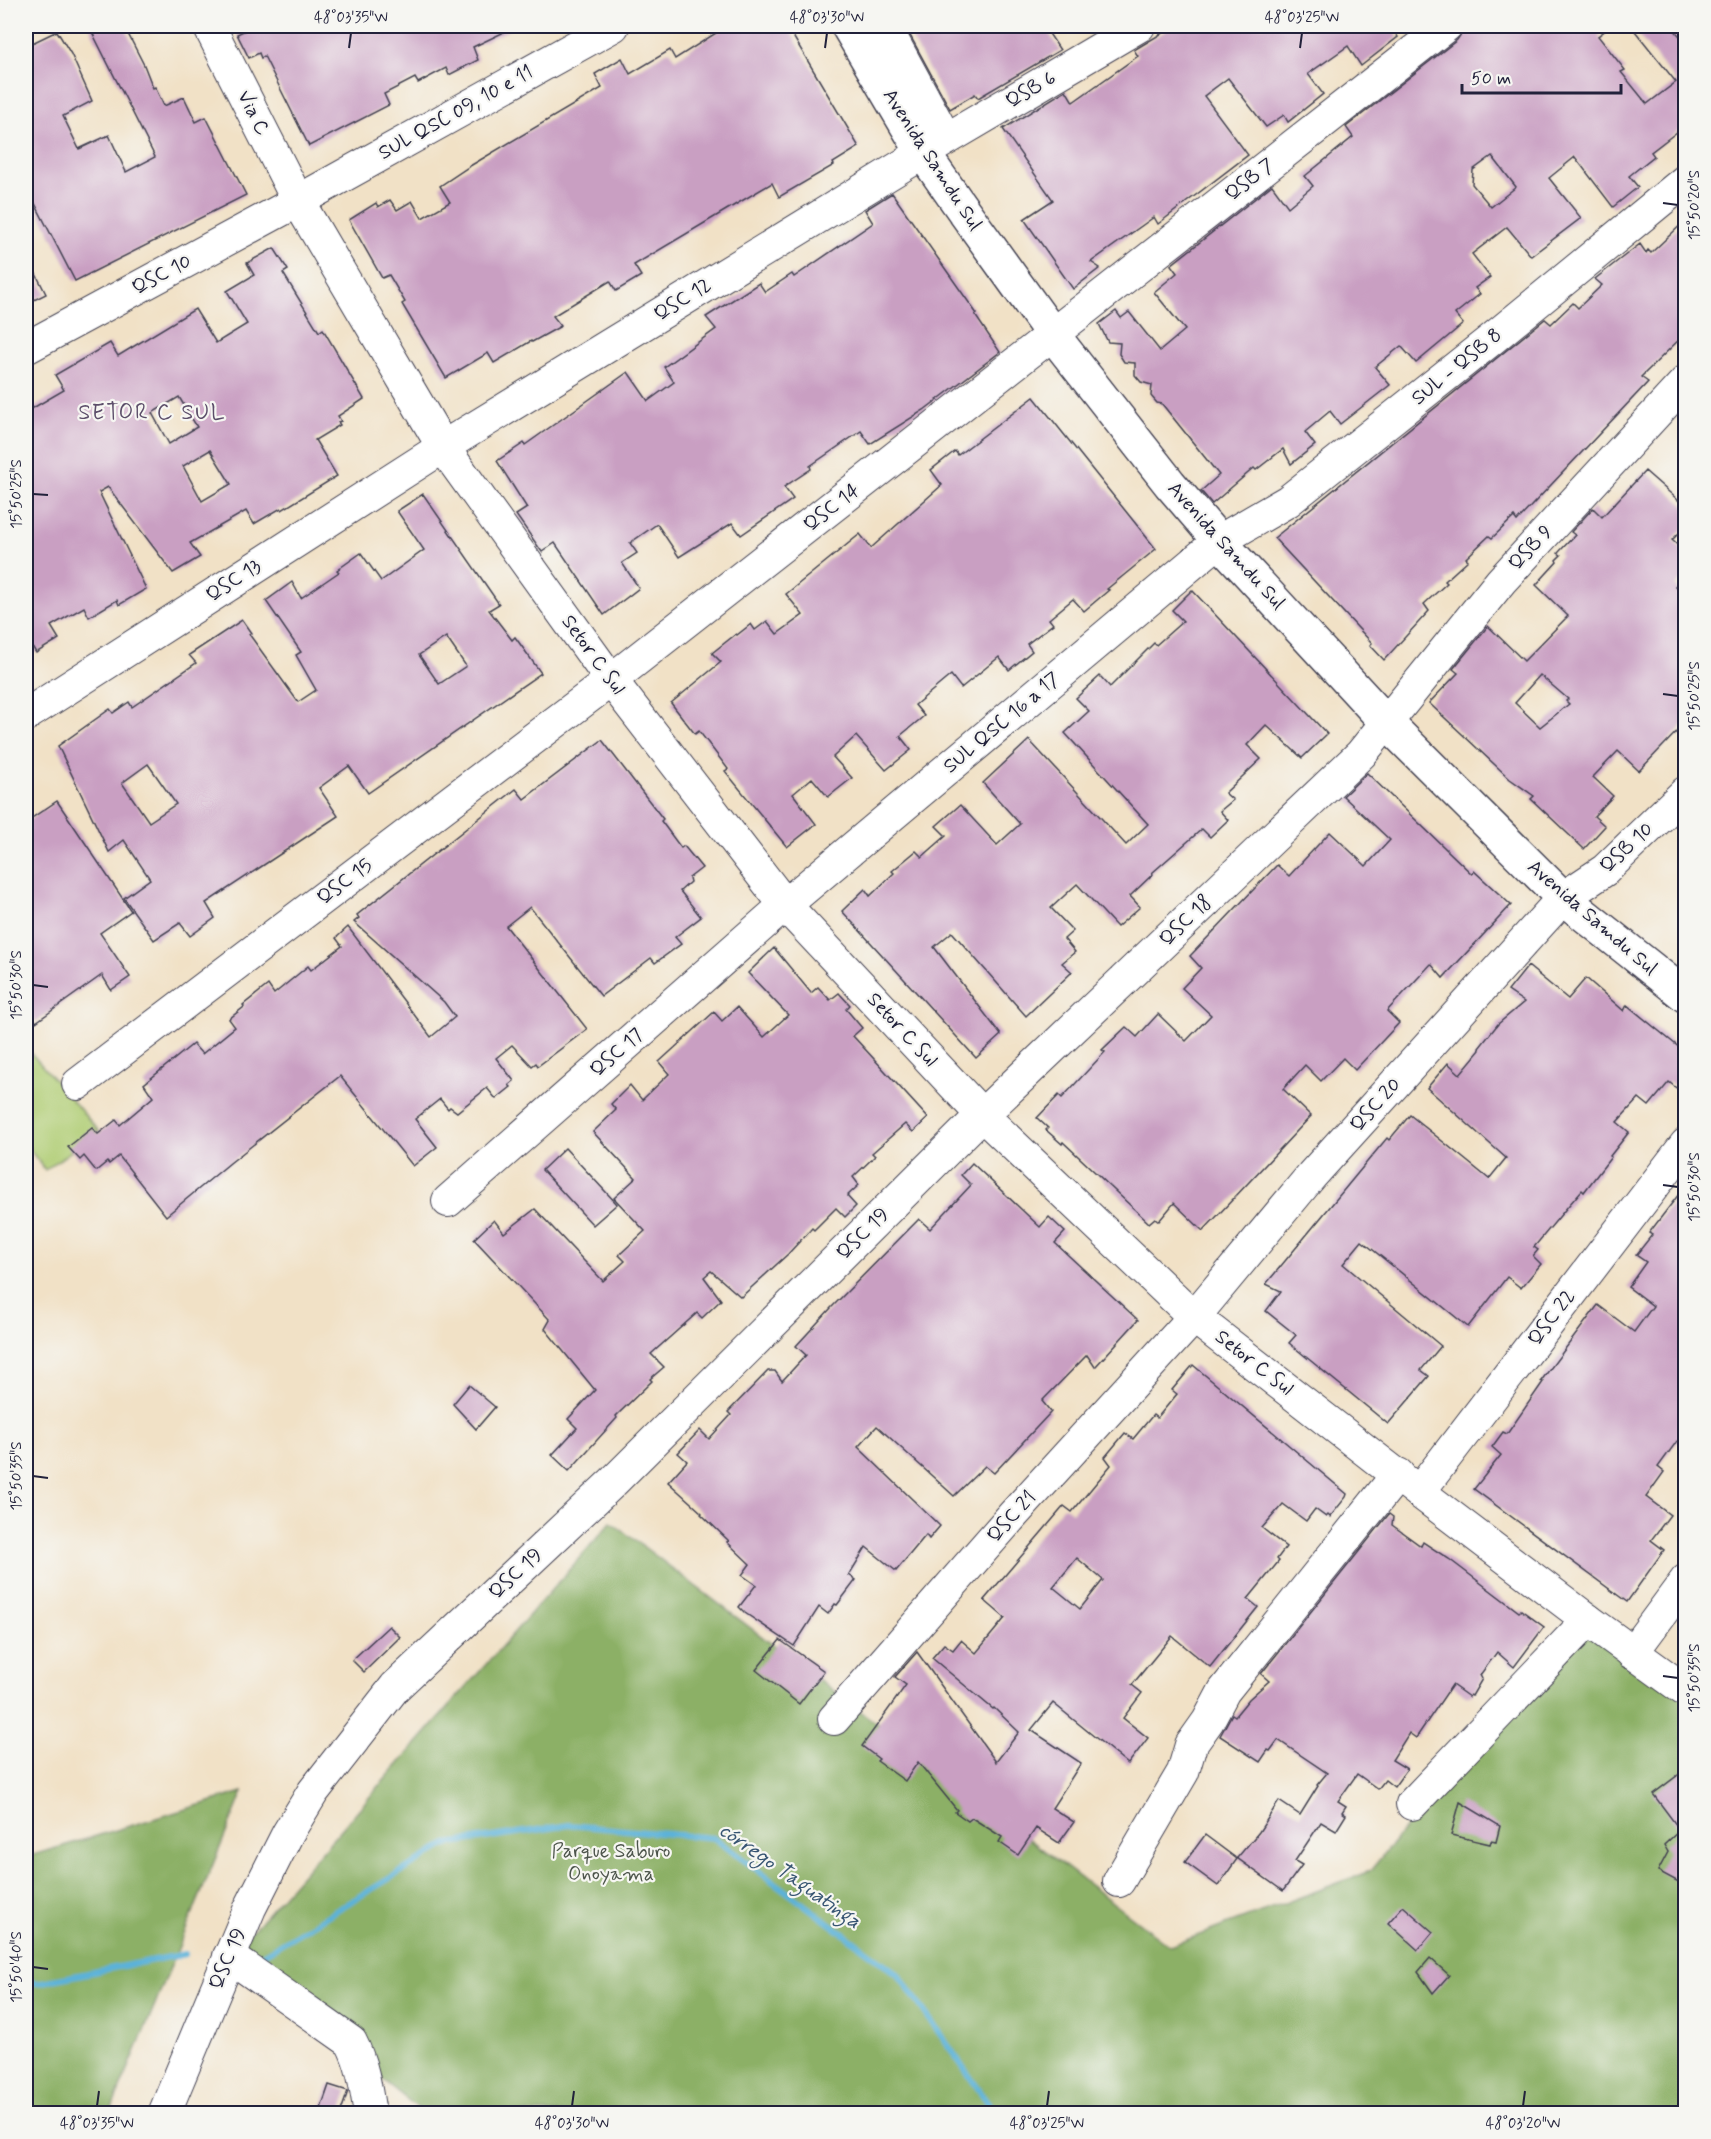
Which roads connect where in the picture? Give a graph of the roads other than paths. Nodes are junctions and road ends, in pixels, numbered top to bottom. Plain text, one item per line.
1 (209, 26) edge
2 (613, 26) edge
3 (848, 26) edge
4 (885, 26) edge
5 (1138, 26) edge
6 (1446, 26) edge
7 (935, 146) junction
8 (1686, 180) edge
9 (298, 201) junction
10 (1053, 335) junction
11 (26, 348) edge
12 (1686, 381) edge
13 (443, 447) junction
14 (1219, 541) junction
15 (611, 680) junction
16 (26, 715) edge
17 (1387, 723) junction
18 (1686, 792) edge
19 (1563, 898) junction
20 (785, 905) junction
21 (1686, 996) edge
22 (78, 1084) dead end
23 (982, 1115) junction
24 (1686, 1144) edge
25 (448, 1201) dead end
26 (1194, 1317) junction
27 (1408, 1483) junction
28 (1686, 1580) edge
29 (1588, 1620) junction
30 (1632, 1653) junction
31 (1686, 1691) edge
32 (834, 1719) dead end
33 (1412, 1804) dead end
34 (1119, 1881) dead end
35 (229, 1956) junction
36 (164, 2114) edge
37 (370, 2114) edge

1 - 9 street, Via C
2 - 9 street, SUL QSC 09, 10 e 11
3 - 7 main road, Avenida Samdu Sul
4 - 7 street
5 - 7 street, QSB 6
6 - 10 street, QSB 7
7 - 10 main road, Avenida Samdu Sul
7 - 13 street, QSC 12
8 - 14 street, SUL - QSB 8
9 - 11 street, QSC 10
9 - 13 street, Setor C Sul
10 - 14 main road, Avenida Samdu Sul
10 - 15 street, QSC 14
12 - 17 street, QSB 9
13 - 15 street, Setor C Sul
13 - 16 street, QSC 13
14 - 17 main road, Avenida Samdu Sul
14 - 20 street, SUL QSC 16 a 17
15 - 20 street, Setor C Sul
15 - 22 street, QSC 15
17 - 19 main road, Avenida Samdu Sul
17 - 23 street, QSC 18
18 - 19 street, QSB 10
19 - 21 main road, Avenida Samdu Sul
19 - 26 street, QSC 20
20 - 23 street, Setor C Sul
20 - 25 street, QSC 17
23 - 26 street, Setor C Sul
23 - 35 street, QSC 19
24 - 27 street, QSC 22
26 - 27 street, Setor C Sul
26 - 32 street, QSC 21
27 - 29 street, Setor C Sul
27 - 34 street, QSC 22
28 - 30 street
29 - 30 street, Setor C Sul
29 - 33 street
30 - 31 street, Setor C Sul
35 - 36 street, QSC 19
35 - 37 street

